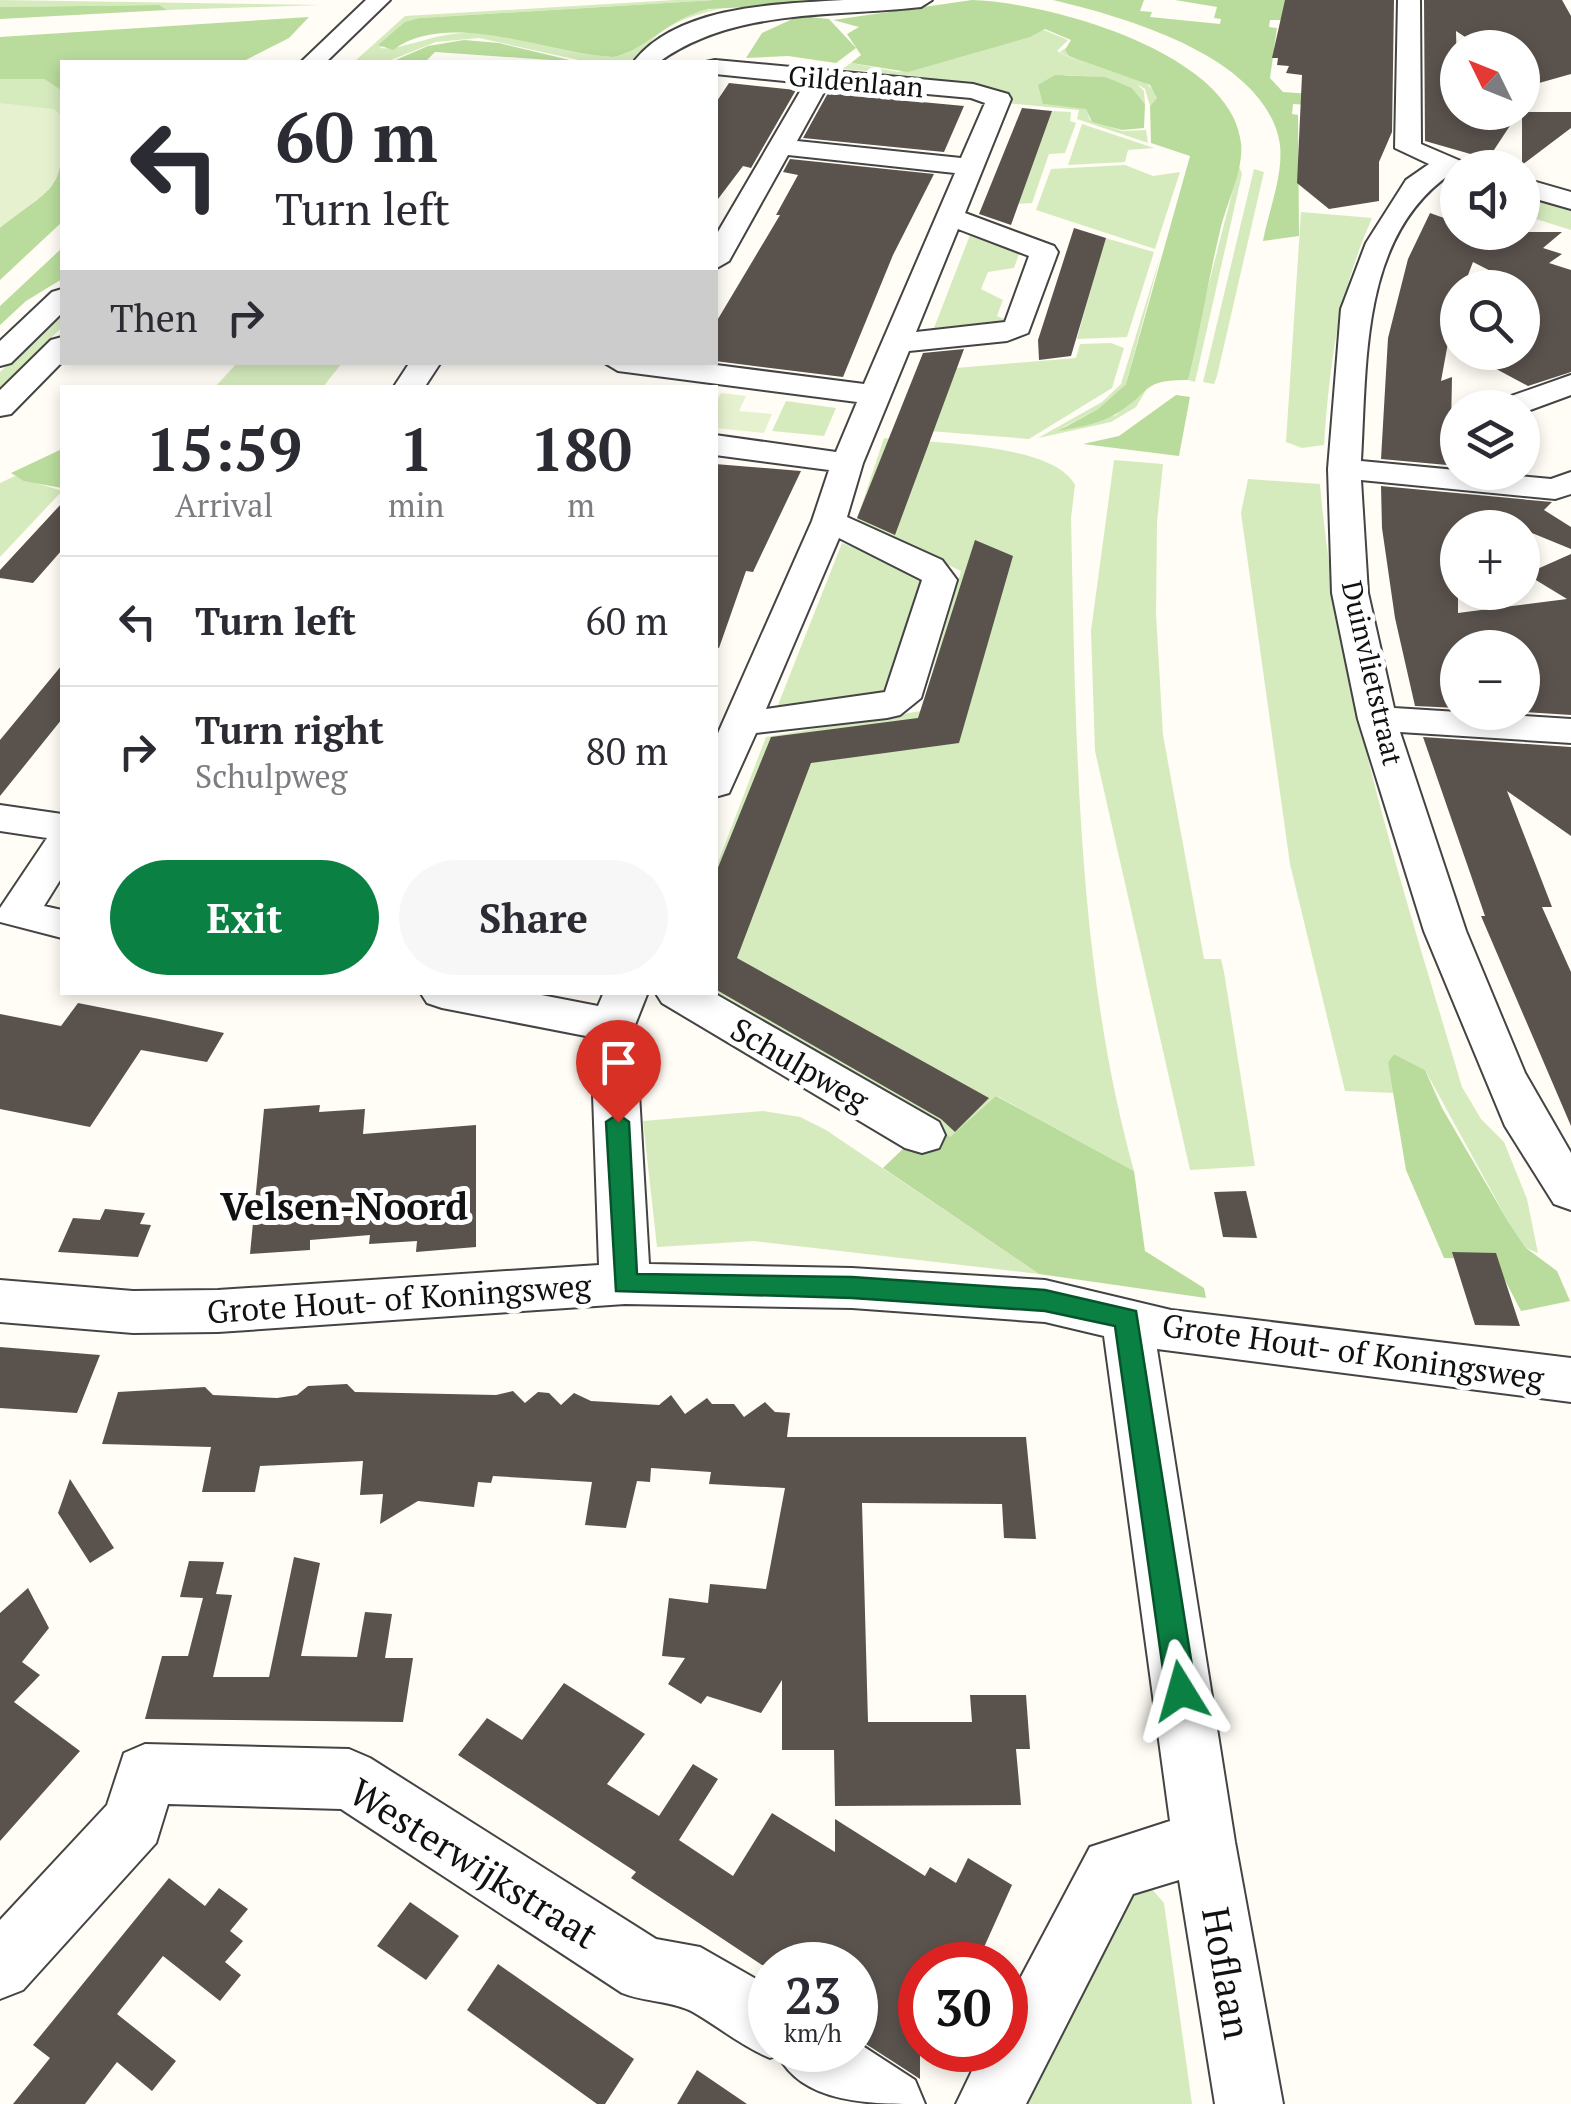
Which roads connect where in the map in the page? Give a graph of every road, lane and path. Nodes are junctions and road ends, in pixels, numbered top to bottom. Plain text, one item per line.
1 (378, 0) edge
2 (921, 0) edge
3 (1410, 0) edge
4 (402, 8) dead end
5 (315, 60) edge
6 (349, 60) edge
7 (655, 60) edge
8 (718, 67) edge
9 (820, 78) junction
10 (781, 147) junction
11 (1440, 159) edge
12 (970, 166) junction
13 (1440, 174) edge
14 (1540, 192) edge
15 (1571, 201) edge
16 (950, 216) junction
17 (718, 256) edge
18 (60, 300) edge
19 (899, 342) junction
20 (60, 348) edge
21 (0, 357) edge
22 (658, 365) edge
23 (1571, 384) edge
24 (875, 396) junction
25 (1540, 396) edge
26 (0, 407) edge
27 (718, 445) edge
28 (846, 463) junction
29 (1344, 469) junction
30 (1566, 491) edge
31 (829, 522) junction
32 (1378, 719) junction
33 (744, 724) junction
34 (1571, 732) edge
35 (718, 778) edge
36 (0, 818) edge
37 (60, 827) edge
38 (60, 849) edge
39 (60, 924) edge
40 (473, 995) edge
41 (682, 995) edge
42 (619, 1009) edge
43 (922, 1135) dead end
44 (1570, 1184) edge
45 (625, 1284) junction
46 (0, 1301) edge
47 (1127, 1318) junction
48 (1571, 1380) edge
49 (1204, 1842) junction
50 (0, 1967) edge
51 (748, 2011) edge
52 (842, 2072) edge
53 (891, 2104) edge
54 (990, 2104) edge
55 (1250, 2104) edge

1 - 5 street
2 - 7 street
3 - 11 street, Duinvlietstraat
4 - 6 street
8 - 9 street, Gildenlaan
9 - 10 street
9 - 12 street, Gildenlaan
10 - 12 street
10 - 17 street
12 - 16 street
13 - 29 street, Duinvlietstraat
14 - 15 street
16 - 19 street
16 - 19 street
18 - 21 street
19 - 24 street
20 - 26 street
22 - 24 street
23 - 25 street
24 - 28 street
27 - 28 street
28 - 31 street
29 - 30 street
29 - 32 street, Duinvlietstraat
31 - 33 street
31 - 33 street
32 - 34 street
32 - 44 street, Duinvlietstraat
33 - 35 street
36 - 37 street
38 - 39 street
40 - 42 street
41 - 43 street, Schulpweg
42 - 45 street
45 - 46 street, Grote Hout- of Koningsweg
45 - 47 street, Grote Hout- of Koningsweg
47 - 48 street, Grote Hout- of Koningsweg
47 - 49 street, Hoflaan
49 - 54 street
49 - 55 street, Hoflaan
50 - 51 street, Westerwijkstraat
52 - 53 street

